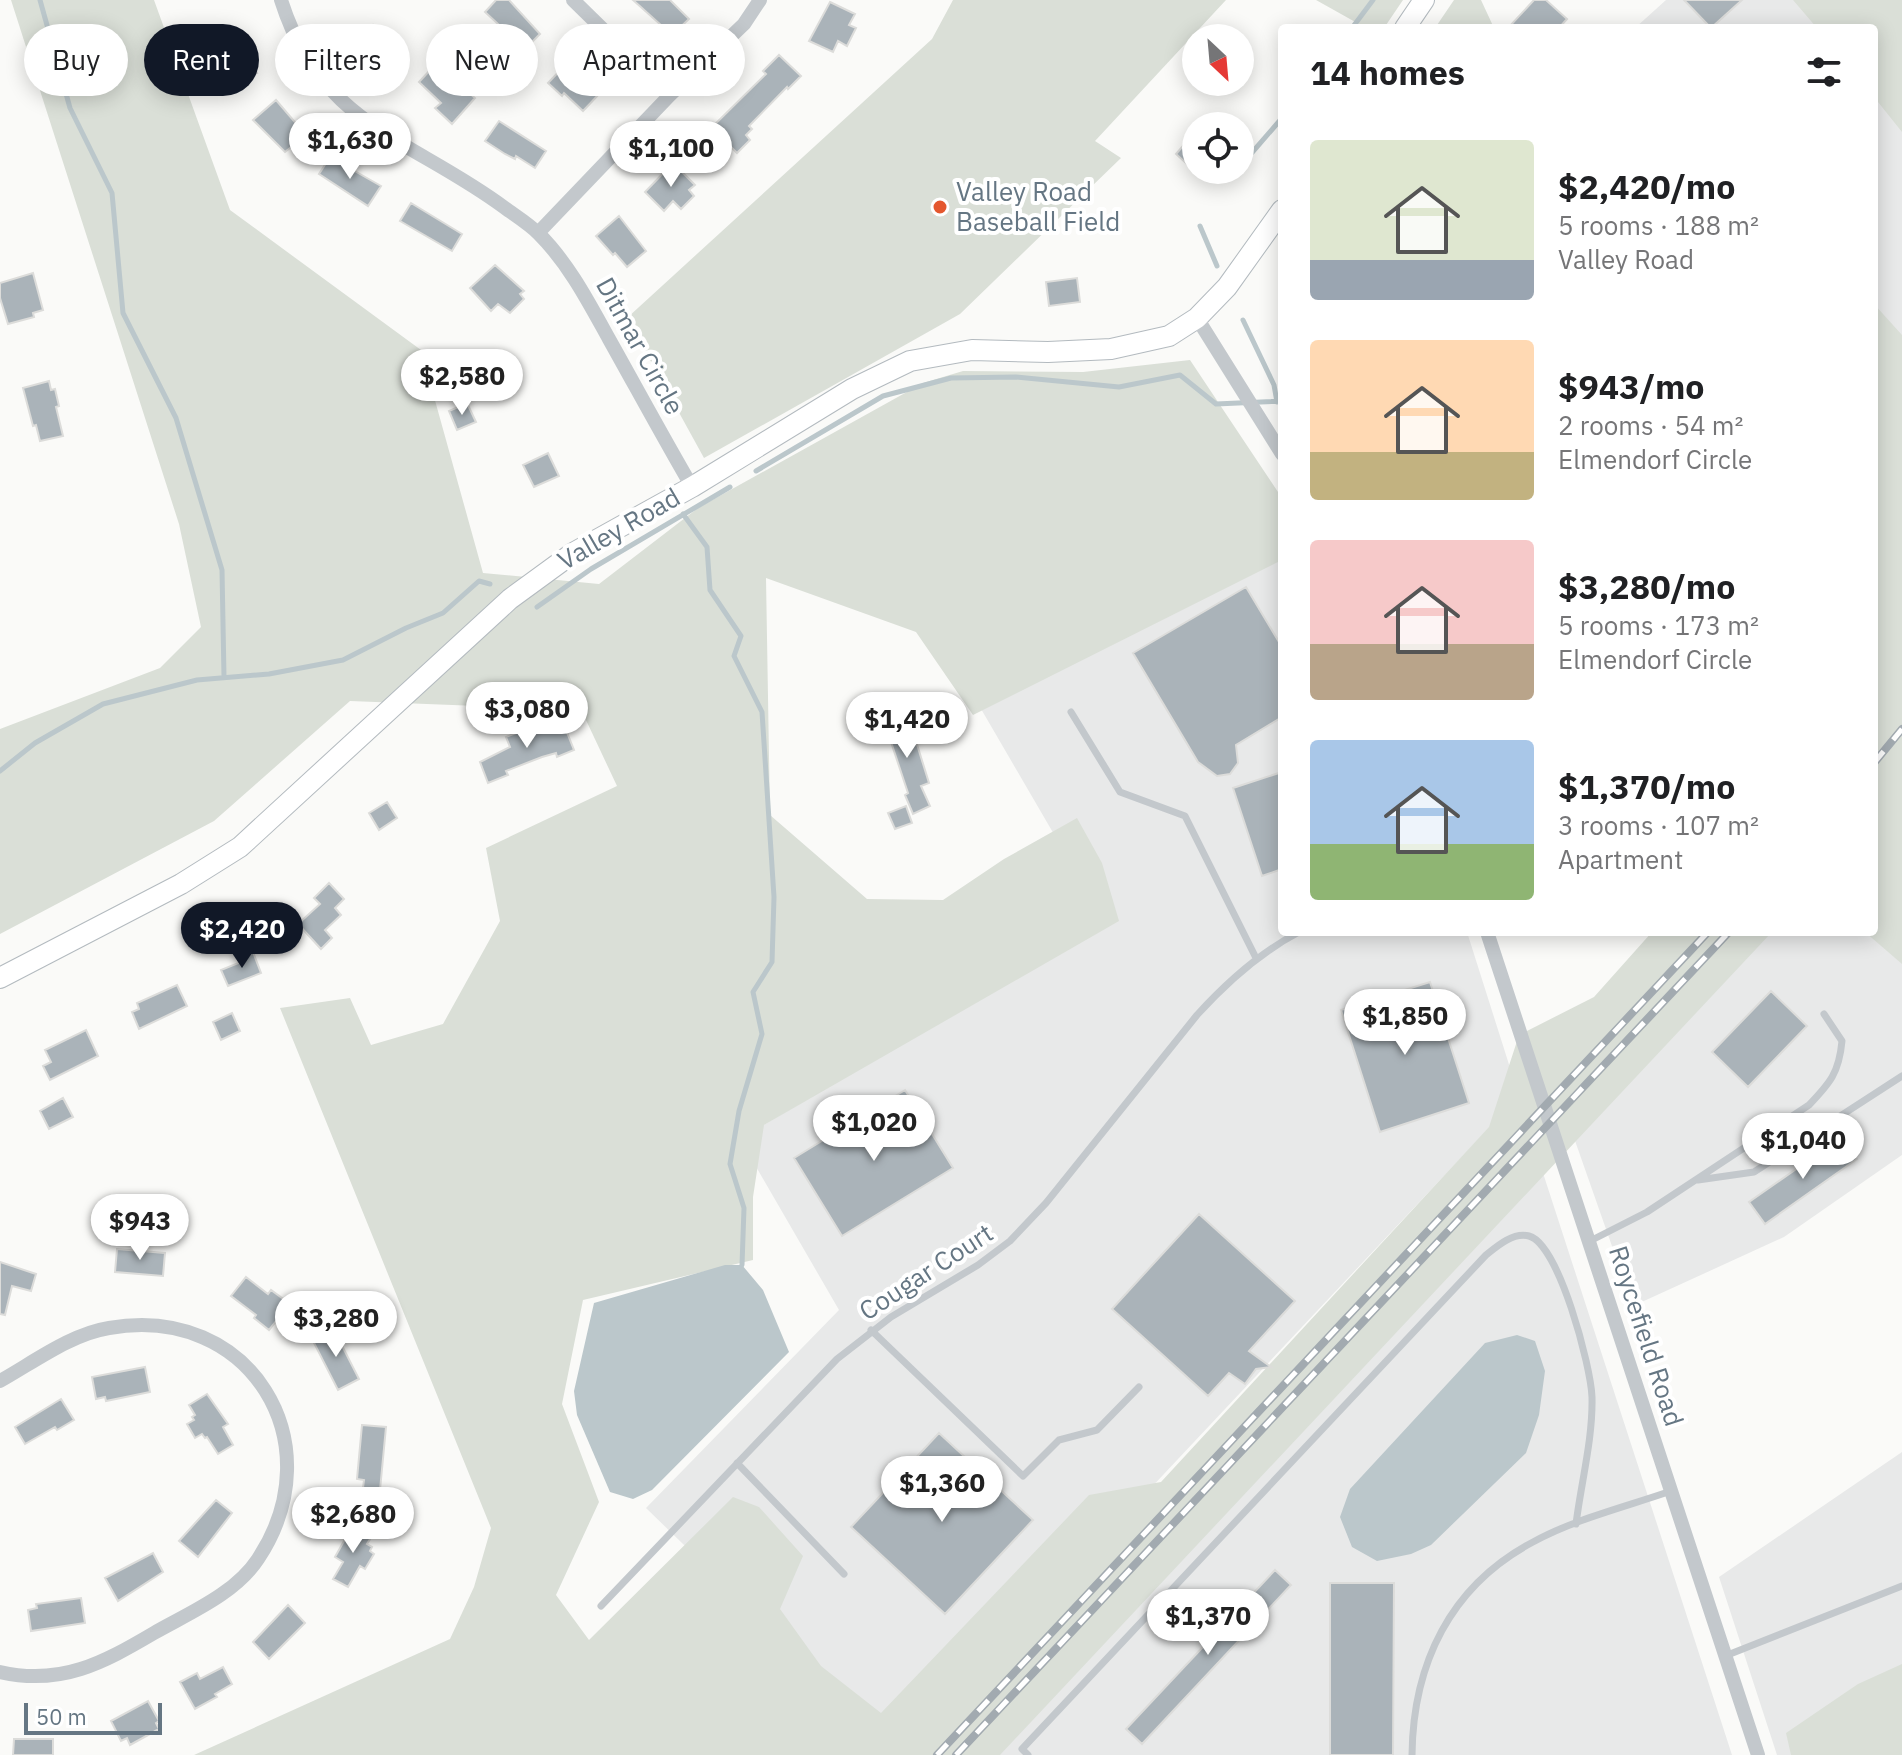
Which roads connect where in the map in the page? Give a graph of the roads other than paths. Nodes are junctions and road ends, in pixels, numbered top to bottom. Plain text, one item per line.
1 (281, 0) edge
2 (573, 0) edge
3 (760, 0) edge
4 (1424, 0) edge
5 (598, 24) edge
6 (744, 24) edge
7 (1408, 24) edge
8 (669, 96) edge
9 (1278, 216) edge
10 (538, 233) junction
11 (1197, 318) junction
12 (1278, 448) edge
13 (692, 487) junction
14 (1071, 712) dead end
15 (1292, 936) edge
16 (1488, 936) edge
17 (1256, 958) junction
18 (0, 978) edge
19 (1824, 1014) dead end
20 (1902, 1076) edge
21 (1696, 1180) junction
22 (1590, 1241) junction
23 (871, 1330) junction
24 (0, 1381) edge
25 (1139, 1387) dead end
26 (737, 1463) junction
27 (1671, 1491) junction
28 (1576, 1524) junction
29 (844, 1574) dead end
30 (1902, 1586) edge
31 (601, 1606) dead end
32 (1725, 1656) junction
33 (0, 1672) edge
34 (1022, 1753) edge
35 (1412, 1755) edge
36 (1758, 1755) edge

1 - 10 street, Ditmar Circle
2 - 5 street
3 - 6 street
4 - 7 street
8 - 10 street
9 - 11 street, Valley Road
10 - 13 street, Ditmar Circle
11 - 12 street
11 - 13 street, Valley Road
13 - 18 street, Valley Road
14 - 17 lane
15 - 17 lane, Cougar Court
16 - 22 street, Roycefield Road
17 - 23 lane, Cougar Court
19 - 21 lane
20 - 21 lane
21 - 22 lane
22 - 27 street, Roycefield Road
23 - 25 lane
23 - 26 lane, Cougar Court
24 - 33 street
26 - 29 lane
26 - 31 lane, Cougar Court
27 - 28 lane
27 - 32 street, Roycefield Road
28 - 34 lane
28 - 35 lane
30 - 32 lane
32 - 36 street, Roycefield Road

